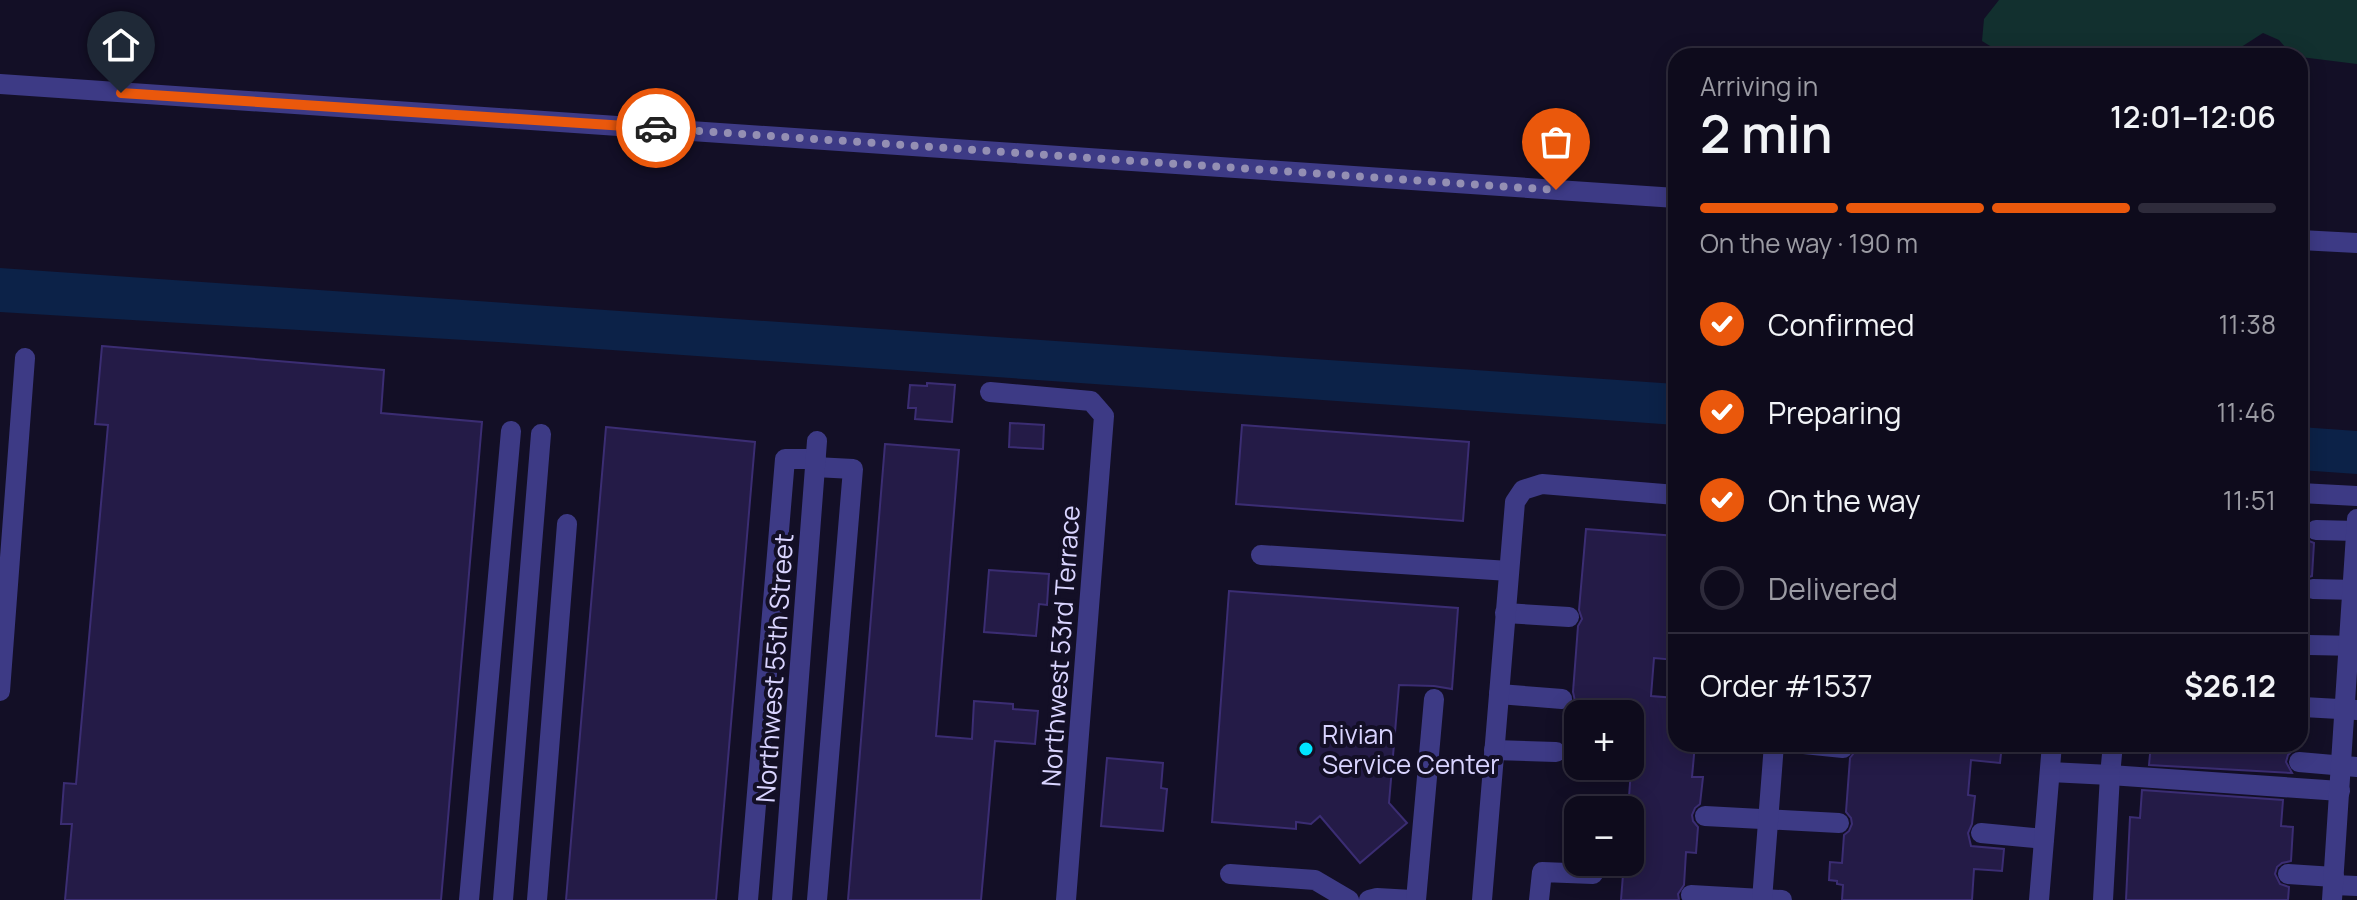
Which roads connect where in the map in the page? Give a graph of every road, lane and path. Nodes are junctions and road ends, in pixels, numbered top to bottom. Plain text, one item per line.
1 (0, 84) edge
2 (1668, 197) edge
3 (2308, 240) edge
4 (2357, 243) edge
5 (25, 358) dead end
6 (990, 392) dead end
7 (511, 431) dead end
8 (541, 434) dead end
9 (816, 455) junction
10 (2308, 493) edge
11 (1668, 494) edge
12 (2357, 496) edge
13 (2357, 519) edge
14 (567, 524) dead end
15 (2316, 530) dead end
16 (2357, 531) edge
17 (1261, 555) dead end
18 (1509, 571) junction
19 (2313, 589) dead end
20 (2355, 590) edge
21 (1505, 613) junction
22 (1569, 617) dead end
23 (2309, 645) dead end
24 (2353, 646) edge
25 (0, 691) edge
26 (1499, 694) junction
27 (1434, 699) dead end
28 (1562, 699) dead end
29 (2308, 707) edge
30 (2351, 710) edge
31 (1494, 750) junction
32 (1556, 752) dead end
33 (1773, 752) edge
34 (2051, 752) edge
35 (2112, 752) edge
36 (2299, 762) dead end
37 (2349, 766) edge
38 (2050, 772) junction
39 (2110, 775) junction
40 (2340, 791) junction
41 (1705, 816) dead end
42 (1769, 819) junction
43 (2348, 821) edge
44 (1839, 823) dead end
45 (1981, 833) dead end
46 (2044, 839) junction
47 (1564, 873) edge
48 (1230, 874) dead end
49 (2288, 874) dead end
50 (2357, 886) edge
51 (2333, 887) edge
52 (1691, 895) dead end
53 (469, 900) edge
54 (503, 900) edge
55 (537, 900) edge
56 (748, 900) edge
57 (782, 900) edge
58 (817, 900) edge
59 (1066, 900) edge
60 (1349, 900) edge
61 (1369, 900) edge
62 (1414, 900) edge
63 (1482, 900) edge
64 (1539, 900) edge
65 (1762, 900) edge
66 (1782, 900) edge
67 (2039, 900) edge
68 (2103, 900) edge

1 - 2 street
3 - 4 street
5 - 25 street
6 - 59 street, Northwest 53rd Terrace
7 - 53 street
8 - 54 street
9 - 56 street
9 - 57 street, Northwest 55th Street
9 - 58 street
10 - 12 street
11 - 18 street
13 - 16 street
14 - 55 street
15 - 16 street
16 - 20 street
17 - 18 street
18 - 21 street
19 - 20 street
20 - 24 street
21 - 22 street
21 - 26 street
23 - 24 street
24 - 30 street
26 - 28 street
26 - 31 street
27 - 62 street
29 - 30 street
30 - 37 street
31 - 32 street
31 - 63 street
33 - 42 street
34 - 38 street
35 - 39 street
36 - 37 street
37 - 40 street
38 - 39 street
38 - 46 street
39 - 40 street
39 - 68 street
40 - 43 street
41 - 42 street
42 - 44 street
42 - 65 street
43 - 51 street
45 - 46 street
46 - 67 street
47 - 64 street
48 - 60 street
49 - 51 street
50 - 51 street
52 - 65 street
61 - 62 street
65 - 66 street

